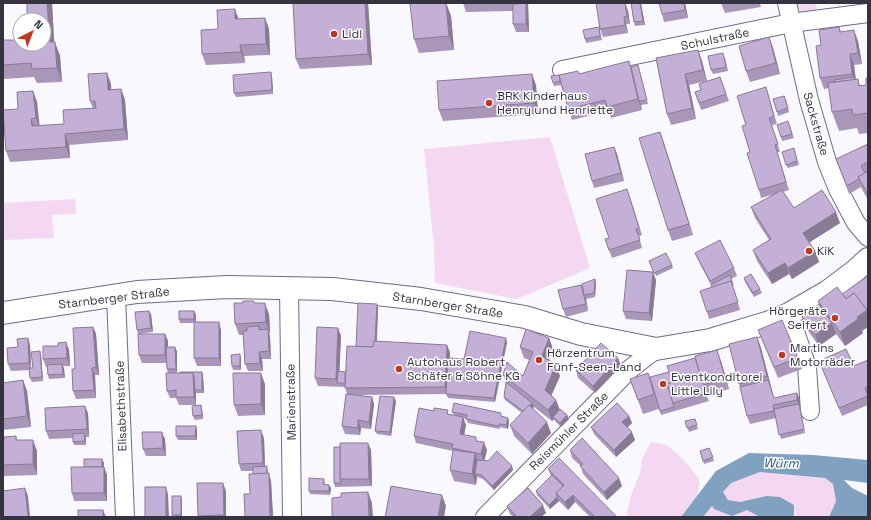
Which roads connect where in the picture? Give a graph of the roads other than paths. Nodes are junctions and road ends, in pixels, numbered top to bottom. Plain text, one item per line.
1 (787, 3) edge
2 (823, 11) edge
3 (868, 13) edge
4 (791, 23) junction
5 (562, 70) dead end
6 (868, 236) edge
7 (868, 259) edge
8 (289, 288) junction
9 (116, 296) junction
10 (3, 313) edge
11 (789, 314) junction
12 (656, 349) junction
13 (810, 411) dead end
14 (125, 517) edge
15 (292, 517) edge
16 (484, 517) edge

1 - 4 street, Sackstraße
2 - 3 street, Schulstraße
2 - 4 street, Schulstraße
4 - 5 street, Schulstraße
4 - 6 street, Sackstraße
7 - 11 main road, Starnberger Straße
8 - 9 main road, Starnberger Straße
8 - 12 main road, Starnberger Straße
8 - 15 street, Marienstraße
9 - 10 main road, Starnberger Straße
9 - 14 street, Elisabethstraße
11 - 12 main road, Starnberger Straße
11 - 13 street
12 - 16 street, Reismühler Straße

